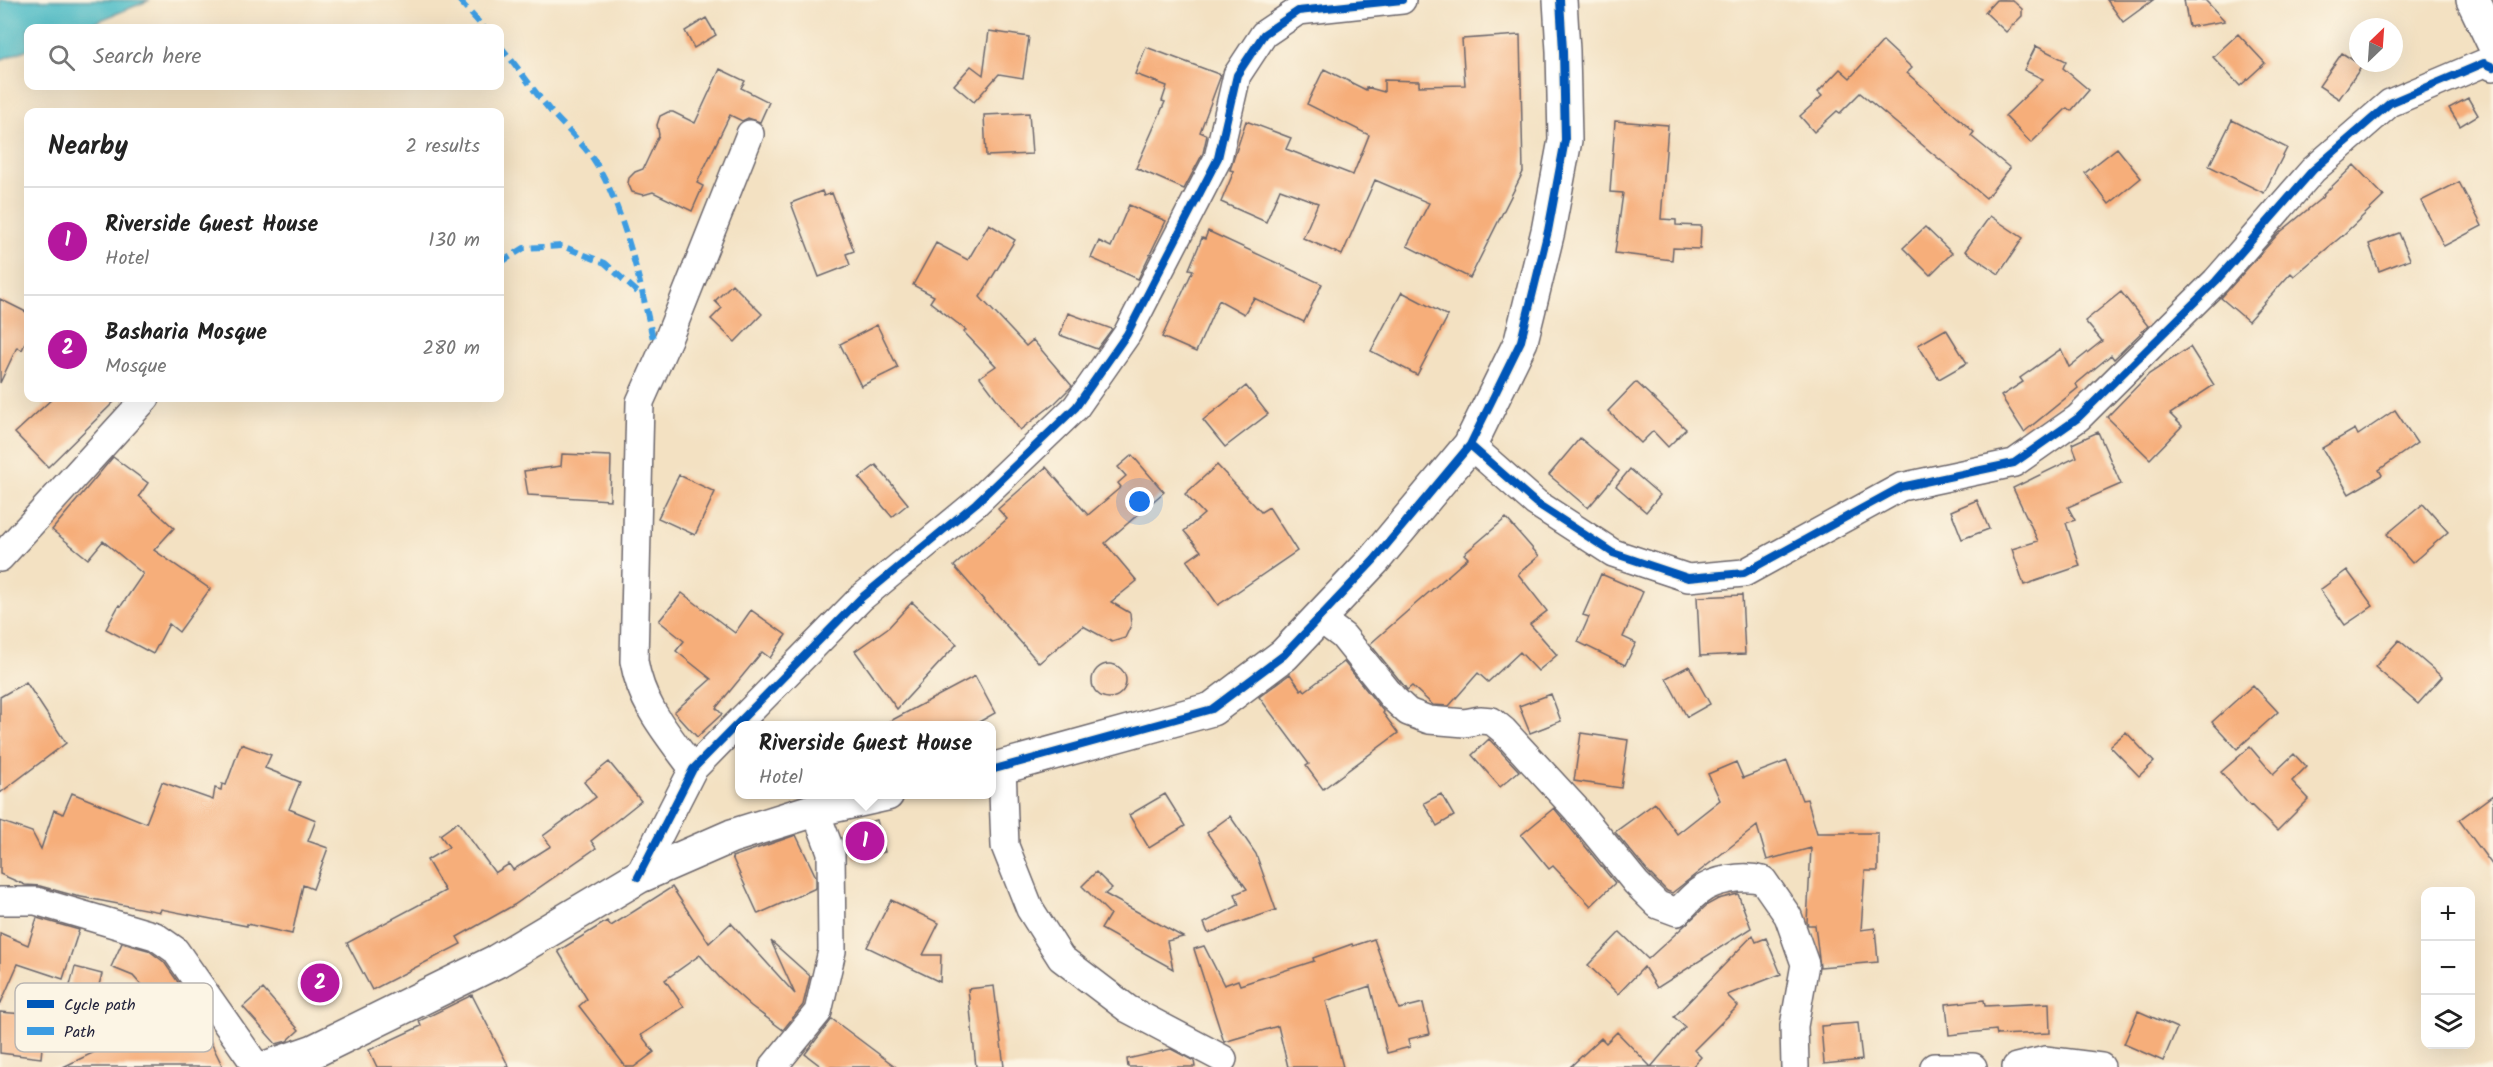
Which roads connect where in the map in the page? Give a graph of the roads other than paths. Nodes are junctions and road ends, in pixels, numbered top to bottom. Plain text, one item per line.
1 (1402, 0) edge
2 (1560, 0) edge
3 (2473, 0) edge
4 (2493, 42) edge
5 (2493, 67) edge
6 (750, 134) dead end
7 (652, 339) dead end
8 (142, 402) edge
9 (640, 402) junction
10 (1470, 445) junction
11 (0, 558) edge
12 (1320, 619) junction
13 (740, 721) edge
14 (735, 726) edge
15 (997, 768) edge
16 (693, 769) junction
17 (868, 799) edge
18 (815, 810) junction
19 (638, 877) junction
20 (0, 901) edge
21 (198, 983) edge
22 (213, 1005) edge
23 (1223, 1059) dead end
24 (256, 1067) edge
25 (268, 1067) edge
26 (773, 1067) edge
27 (1795, 1067) edge
28 (1934, 1067) edge
29 (1972, 1067) edge
30 (2016, 1067) edge
31 (2101, 1067) edge

1 - 13 street
2 - 10 street
3 - 4 street
5 - 10 street
6 - 9 street
7 - 9 street
8 - 11 street
9 - 16 street
10 - 12 street
12 - 15 street
12 - 27 street
14 - 16 street
15 - 23 street
16 - 19 street
17 - 18 street
18 - 19 street
18 - 26 street
19 - 25 street
20 - 21 street
22 - 24 street
28 - 29 street
30 - 31 street

